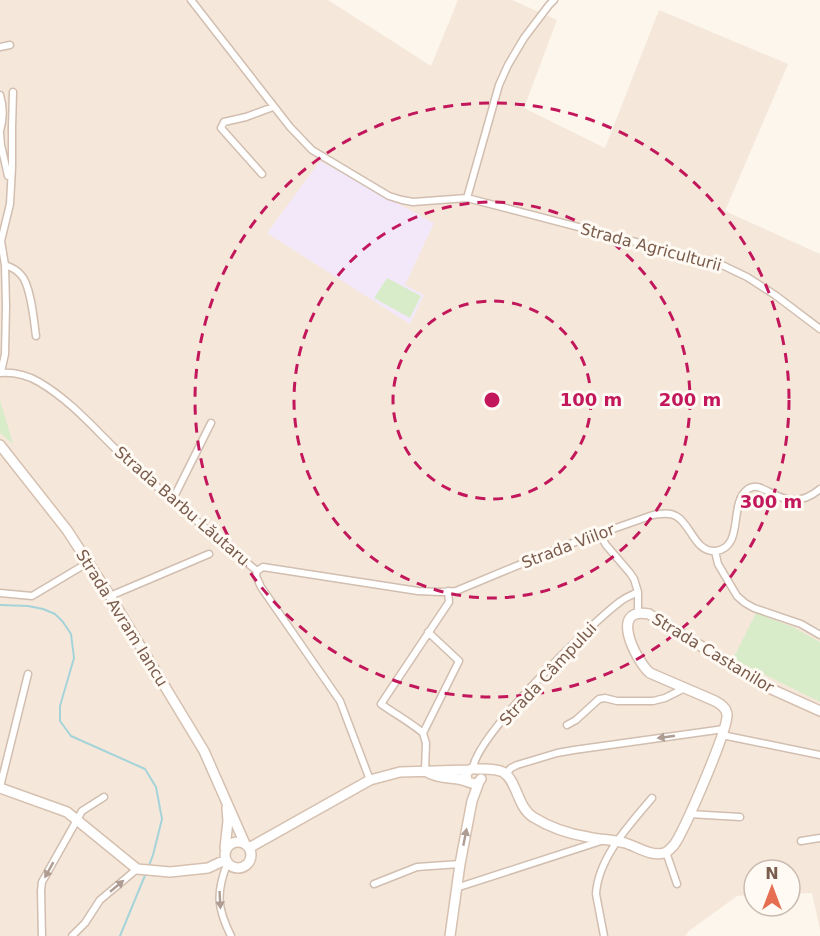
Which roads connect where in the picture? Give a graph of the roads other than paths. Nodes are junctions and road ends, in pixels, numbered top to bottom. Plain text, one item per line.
1 (191, 0) edge
2 (554, 0) edge
3 (10, 45) dead end
4 (0, 47) edge
5 (13, 92) dead end
6 (0, 95) edge
7 (273, 107) junction
8 (0, 132) edge
9 (2, 160) edge
10 (262, 174) dead end
11 (11, 187) junction
12 (467, 198) junction
13 (5, 265) junction
14 (820, 329) edge
15 (36, 336) dead end
16 (1, 372) edge
17 (212, 423) dead end
18 (0, 445) edge
19 (820, 489) edge
20 (173, 499) junction
21 (598, 533) junction
22 (715, 551) junction
23 (209, 554) dead end
24 (89, 562) junction
25 (256, 571) junction
26 (448, 591) junction
27 (638, 592) junction
28 (0, 593) edge
29 (110, 596) junction
30 (638, 614) junction
31 (428, 632) junction
32 (820, 635) edge
33 (28, 674) dead end
34 (685, 688) junction
35 (820, 711) edge
36 (567, 725) dead end
37 (723, 732) junction
38 (423, 733) junction
39 (820, 755) edge
40 (473, 769) junction
41 (425, 771) junction
42 (506, 774) junction
43 (370, 780) junction
44 (467, 781) junction
45 (480, 781) junction
46 (0, 787) edge
47 (104, 797) dead end
48 (652, 798) dead end
49 (227, 803) junction
50 (690, 814) junction
51 (740, 817) dead end
52 (77, 819) junction
53 (820, 838) edge
54 (606, 840) junction
55 (617, 841) junction
56 (801, 841) dead end
57 (247, 846) junction
58 (666, 852) junction
59 (226, 858) junction
60 (460, 864) junction
61 (138, 869) junction
62 (374, 884) dead end
63 (676, 884) dead end
64 (456, 888) junction
65 (42, 936) edge
66 (72, 936) edge
67 (231, 936) edge
68 (450, 936) edge
69 (604, 936) edge

1 - 7 street, Strada Agriculturii
2 - 12 street
3 - 4 street
5 - 11 street
6 - 8 street
7 - 10 street
7 - 12 street, Strada Agriculturii
8 - 9 street
9 - 11 street
11 - 13 street
12 - 14 street, Strada Agriculturii
13 - 15 street
13 - 16 street
16 - 20 street, Strada Barbu Lăutaru
17 - 20 street
18 - 24 main road, Strada Avram Iancu
19 - 22 street
20 - 25 street, Strada Barbu Lăutaru
21 - 22 street, Strada Viilor
21 - 26 street, Strada Viilor
21 - 27 street
22 - 32 street
23 - 29 street
24 - 28 street
24 - 29 main road, Strada Avram Iancu
25 - 26 street, Strada Viilor
25 - 43 street, Strada Barbu Lăutaru
26 - 31 street
27 - 30 street
27 - 40 street, Strada Câmpului
29 - 49 main road, Strada Avram Iancu
30 - 34 main road, Strada Castanilor
30 - 35 main road, Strada Castanilor
31 - 38 street
31 - 38 street
33 - 46 street
34 - 36 street
34 - 37 main road, Strada Castanilor
37 - 39 street
37 -> 42 street
37 - 50 main road
38 - 41 street
40 - 41 main road
40 - 42 main road
40 - 44 main road
40 - 45 main road
41 - 43 main road
41 - 44 main road
42 - 45 main road
42 - 54 main road
43 - 57 main road
44 - 45 main road
60 -> 45 main road
46 - 52 main road
47 - 52 street
48 - 55 street
49 - 57 main road, Strada Avram Iancu
49 - 59 main road, Strada Avram Iancu
50 - 51 street
50 - 58 main road
52 - 61 main road
52 -> 65 street
53 - 56 street
54 - 55 main road
54 - 64 street
55 - 58 main road
55 - 69 street
57 - 59 main road
57 - 59 main road
58 - 63 street
59 - 61 main road
59 -> 67 street
60 - 62 street
60 - 64 main road
66 -> 61 street
64 - 68 main road

